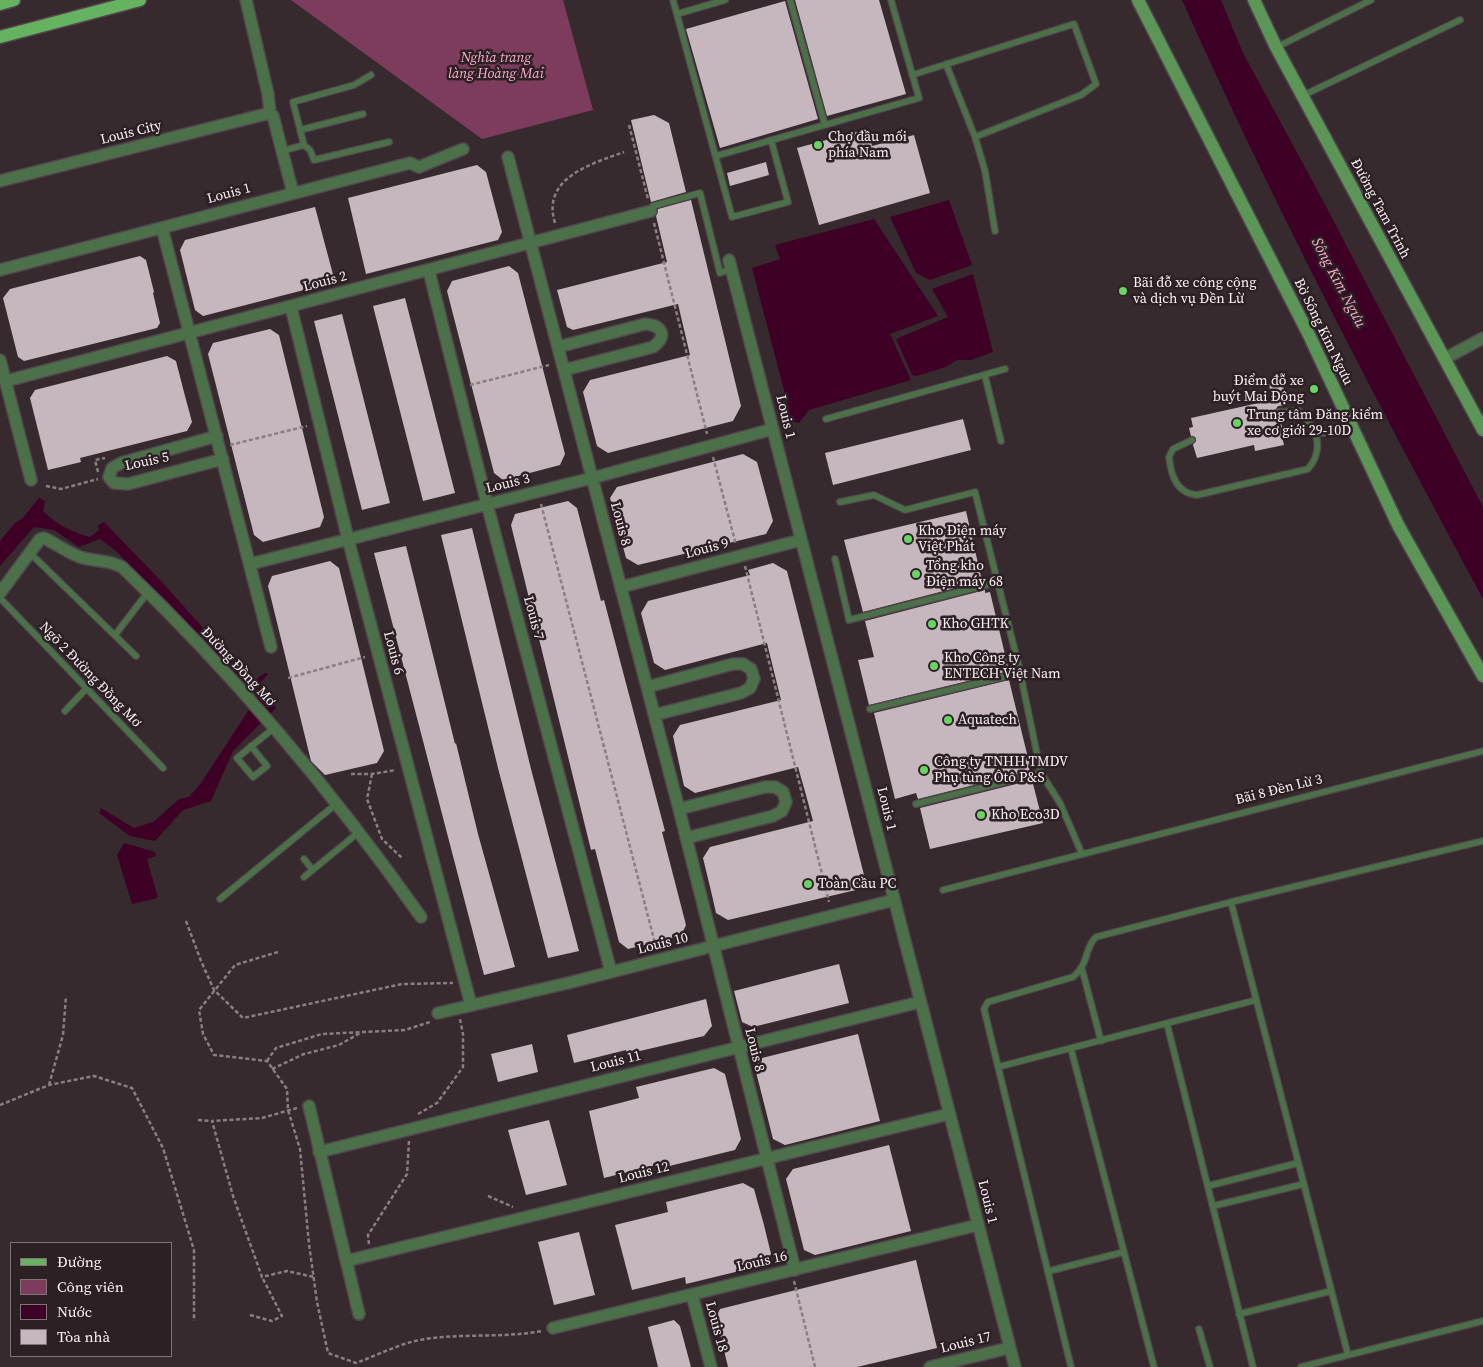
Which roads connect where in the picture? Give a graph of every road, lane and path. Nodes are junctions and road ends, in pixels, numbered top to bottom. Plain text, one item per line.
1 (14, 0) edge
2 (140, 0) edge
3 (246, 0) edge
4 (673, 0) edge
5 (725, 0) edge
6 (790, 0) edge
7 (891, 0) edge
8 (1138, 0) edge
9 (1254, 0) edge
10 (1371, 0) edge
11 (0, 4) edge
12 (677, 14) junction
13 (1460, 20) dead end
14 (0, 37) edge
15 (1276, 47) junction
16 (946, 64) junction
17 (371, 75) dead end
18 (912, 75) junction
19 (1302, 96) junction
20 (270, 113) junction
21 (363, 114) dead end
22 (629, 125) dead end
23 (825, 125) junction
24 (300, 130) junction
25 (975, 137) junction
26 (771, 140) junction
27 (388, 142) dead end
28 (304, 145) junction
29 (463, 149) dead end
30 (282, 151) junction
31 (624, 152) dead end
32 (716, 156) junction
33 (508, 157) dead end
34 (0, 181) edge
35 (293, 193) junction
36 (651, 211) junction
37 (162, 228) junction
38 (995, 231) dead end
39 (559, 236) junction
40 (531, 244) junction
41 (730, 264) joint
42 (0, 270) edge
43 (430, 271) junction
44 (291, 307) junction
45 (680, 328) junction
46 (675, 329) dead end
47 (189, 333) junction
48 (1483, 338) edge
49 (558, 347) junction
50 (1444, 359) junction
51 (0, 360) edge
52 (550, 365) dead end
53 (1005, 369) dead end
54 (564, 370) junction
55 (985, 376) junction
56 (6, 381) junction
57 (468, 386) dead end
58 (1279, 412) dead end
59 (826, 419) dead end
60 (308, 426) dead end
61 (772, 429) junction
62 (1483, 430) edge
63 (1355, 432) junction
64 (1317, 433) junction
65 (707, 435) dead end
66 (217, 436) junction
67 (1192, 440) dead end
68 (1001, 441) dead end
69 (228, 446) dead end
70 (713, 455) dead end
71 (106, 458) dead end
72 (223, 459) junction
73 (592, 478) junction
74 (31, 480) dead end
75 (46, 486) dead end
76 (540, 500) dead end
77 (840, 502) dead end
78 (487, 504) junction
79 (348, 539) junction
80 (801, 540) junction
81 (736, 545) dead end
82 (28, 552) junction
83 (835, 559) dead end
84 (250, 564) junction
85 (745, 564) dead end
86 (998, 582) junction
87 (621, 587) junction
88 (148, 592) junction
89 (0, 593) edge
90 (0, 598) edge
91 (115, 635) junction
92 (271, 647) dead end
93 (136, 656) dead end
94 (366, 658) dead end
95 (771, 669) junction
96 (762, 672) dead end
97 (1020, 674) junction
98 (1483, 676) edge
99 (288, 678) dead end
100 (647, 687) junction
101 (86, 689) junction
102 (870, 709) dead end
103 (64, 711) dead end
104 (654, 715) junction
105 (274, 728) junction
106 (251, 746) junction
107 (1483, 751) edge
108 (163, 768) dead end
109 (408, 768) junction
110 (1041, 773) junction
111 (351, 774) dead end
112 (372, 774) junction
113 (253, 777) junction
114 (258, 783) dead end
115 (336, 804) junction
116 (916, 804) dead end
117 (679, 809) junction
118 (360, 831) junction
119 (686, 838) junction
120 (1483, 841) edge
121 (1082, 854) junction
122 (402, 858) dead end
123 (304, 859) dead end
124 (312, 870) junction
125 (304, 877) dead end
126 (943, 890) dead end
127 (220, 899) dead end
128 (894, 900) junction
129 (830, 902) dead end
130 (1231, 902) junction
131 (422, 917) dead end
132 (186, 921) dead end
133 (713, 946) junction
134 (656, 947) dead end
135 (1082, 969) junction
136 (611, 972) junction
137 (464, 980) junction
138 (66, 996) dead end
139 (1256, 1000) junction
140 (920, 1002) junction
141 (471, 1005) junction
142 (438, 1013) joint
143 (1166, 1024) junction
144 (362, 1032) junction
145 (1101, 1041) junction
146 (738, 1048) junction
147 (1071, 1049) junction
148 (267, 1061) dead end
149 (998, 1067) junction
150 (272, 1069) dead end
151 (49, 1085) junction
152 (0, 1105) edge
153 (309, 1106) joint
154 (949, 1114) junction
155 (198, 1120) dead end
156 (212, 1121) junction
157 (319, 1152) junction
158 (766, 1158) junction
159 (1298, 1163) junction
160 (1304, 1184) junction
161 (1208, 1186) junction
162 (488, 1196) dead end
163 (1213, 1206) junction
164 (517, 1220) junction
165 (978, 1225) junction
166 (1124, 1252) junction
167 (346, 1261) junction
168 (1049, 1271) junction
169 (794, 1275) junction
170 (262, 1277) junction
171 (314, 1277) dead end
172 (1331, 1291) junction
173 (692, 1295) junction
174 (359, 1314) dead end
175 (1239, 1314) junction
176 (250, 1315) dead end
177 (194, 1321) dead end
178 (1483, 1321) edge
179 (554, 1328) dead end
180 (1198, 1329) dead end
181 (1009, 1348) junction
182 (1348, 1355) junction
183 (711, 1367) edge
184 (815, 1367) edge
185 (930, 1367) edge
186 (1014, 1367) edge
187 (1072, 1367) edge
188 (1154, 1367) edge
189 (1210, 1367) edge
190 (1253, 1367) edge
191 (1301, 1367) edge

1 - 11 main road
2 - 14 main road
3 - 20 street
4 - 12 lane
5 - 12 lane
6 - 23 lane
7 - 18 lane
8 - 63 street, Bờ Sông Kim Ngưu
9 - 15 street, Đường Tam Trinh
10 - 15 lane
12 - 32 lane
13 - 19 lane
15 - 19 street, Đường Tam Trinh
16 - 18 lane
16 - 25 lane
16 - 25 lane
17 - 24 lane
18 - 23 lane
19 - 50 street, Đường Tam Trinh
20 - 30 street
20 - 34 street, Louis City
21 - 24 lane
22 - 36 path
23 - 26 lane
24 - 28 lane
25 - 38 lane
26 - 32 lane
26 - 32 lane
27 - 28 lane
28 - 30 lane
29 - 35 street, Louis 1
30 - 35 street
31 - 39 path
33 - 40 street, Louis 8
35 - 37 street, Louis 1
36 - 39 street, Louis 2
36 - 41 lane
36 - 45 path
37 - 42 street, Louis 1
37 - 47 street
39 - 40 street, Louis 2
40 - 43 street, Louis 2
40 - 49 street, Louis 8
41 - 61 street, Louis 1
43 - 44 street, Louis 2
43 - 78 street, Louis 7
44 - 47 street, Louis 2
44 - 79 street, Louis 6
45 - 46 path
45 - 65 path
47 - 56 street, Louis 2
47 - 66 street
48 - 50 street
49 - 54 street, Louis 8
49 - 54 street
50 - 62 street, Đường Tam Trinh
51 - 56 street
52 - 57 path
53 - 55 lane
54 - 73 street, Louis 8
55 - 59 lane
55 - 68 lane
56 - 74 street
58 - 64 lane
60 - 69 path
61 - 73 street, Louis 3
61 - 80 street, Louis 1
63 - 64 lane
63 - 98 street, Bờ Sông Kim Ngưu
64 - 67 lane
66 - 72 street
66 - 72 street, Louis 5
70 - 81 path
71 - 75 path
72 - 84 street
73 - 78 street, Louis 3
73 - 87 street, Louis 8
76 - 134 path
77 - 86 lane
78 - 79 street, Louis 3
78 - 136 street, Louis 7
79 - 84 street, Louis 3
79 - 109 street, Louis 6
80 - 87 street, Louis 9
80 - 128 street, Louis 1
82 - 88 street, Đường Đồng Mơ
82 - 89 street, Đường Đồng Mơ
82 - 91 lane
83 - 86 lane
84 - 92 street
85 - 95 path
86 - 97 lane
87 - 100 street, Louis 8
88 - 91 lane
88 - 105 street, Đường Đồng Mơ
90 - 101 lane, Ngõ 2 Đường Đồng Mơ
91 - 93 lane
94 - 99 path
95 - 96 path
95 - 129 path
97 - 102 lane
97 - 110 lane
100 - 104 street, Louis 8
100 - 104 street
101 - 103 lane
101 - 108 lane, Ngõ 2 Đường Đồng Mơ
104 - 117 street, Louis 8
105 - 106 lane
105 - 115 street, Đường Đồng Mơ
106 - 113 lane
106 - 113 lane
107 - 121 lane, Bãi 8 Đền Lừ 3
109 - 112 path
109 - 137 street, Louis 6
110 - 116 lane
110 - 121 lane
111 - 112 path
112 - 122 path
113 - 114 lane
115 - 118 street, Đường Đồng Mơ
115 - 127 lane
117 - 119 street, Louis 8
117 - 119 street
118 - 124 lane
118 - 131 street, Đường Đồng Mơ
119 - 133 street, Louis 8
120 - 130 lane
121 - 126 lane, Bãi 8 Đền Lừ 3
123 - 124 lane
124 - 125 lane
128 - 133 street, Louis 10
128 - 140 street, Louis 1
130 - 135 lane
130 - 139 lane
132 - 137 path
133 - 136 street, Louis 10
133 - 146 street, Louis 8
135 - 145 lane
135 - 149 lane
136 - 141 street, Louis 10
137 - 141 street, Louis 6
138 - 151 path
139 - 143 lane
139 - 159 lane
140 - 146 street, Louis 11
140 - 154 street, Louis 1
141 - 142 street, Louis 10
142 - 144 path
143 - 145 lane
143 - 161 lane
144 - 148 path
144 - 150 path
145 - 147 lane
146 - 157 street, Louis 11
146 - 158 street, Louis 8
147 - 149 lane
147 - 166 lane
149 - 168 lane
151 - 152 path
151 - 177 path
153 - 156 path
153 - 157 street
154 - 158 street, Louis 12
154 - 165 street, Louis 1
155 - 156 path
156 - 170 path
157 - 167 street
158 - 164 street, Louis 12
158 - 169 street, Louis 8
159 - 160 lane
159 - 161 lane
160 - 163 lane
160 - 172 lane
161 - 163 lane
162 - 164 path
163 - 175 lane
164 - 167 street, Louis 12
165 - 169 street, Louis 16
165 - 181 street, Louis 1
166 - 168 lane
166 - 188 lane
167 - 174 street
168 - 187 lane
169 - 173 street, Louis 16
169 - 184 path
170 - 171 path
170 - 176 path
172 - 175 lane
172 - 182 lane
173 - 179 street, Louis 16
173 - 183 street, Louis 18
175 - 190 lane
178 - 182 lane
180 - 189 lane
181 - 185 street, Louis 17
181 - 186 street, Louis 1
182 - 191 lane

